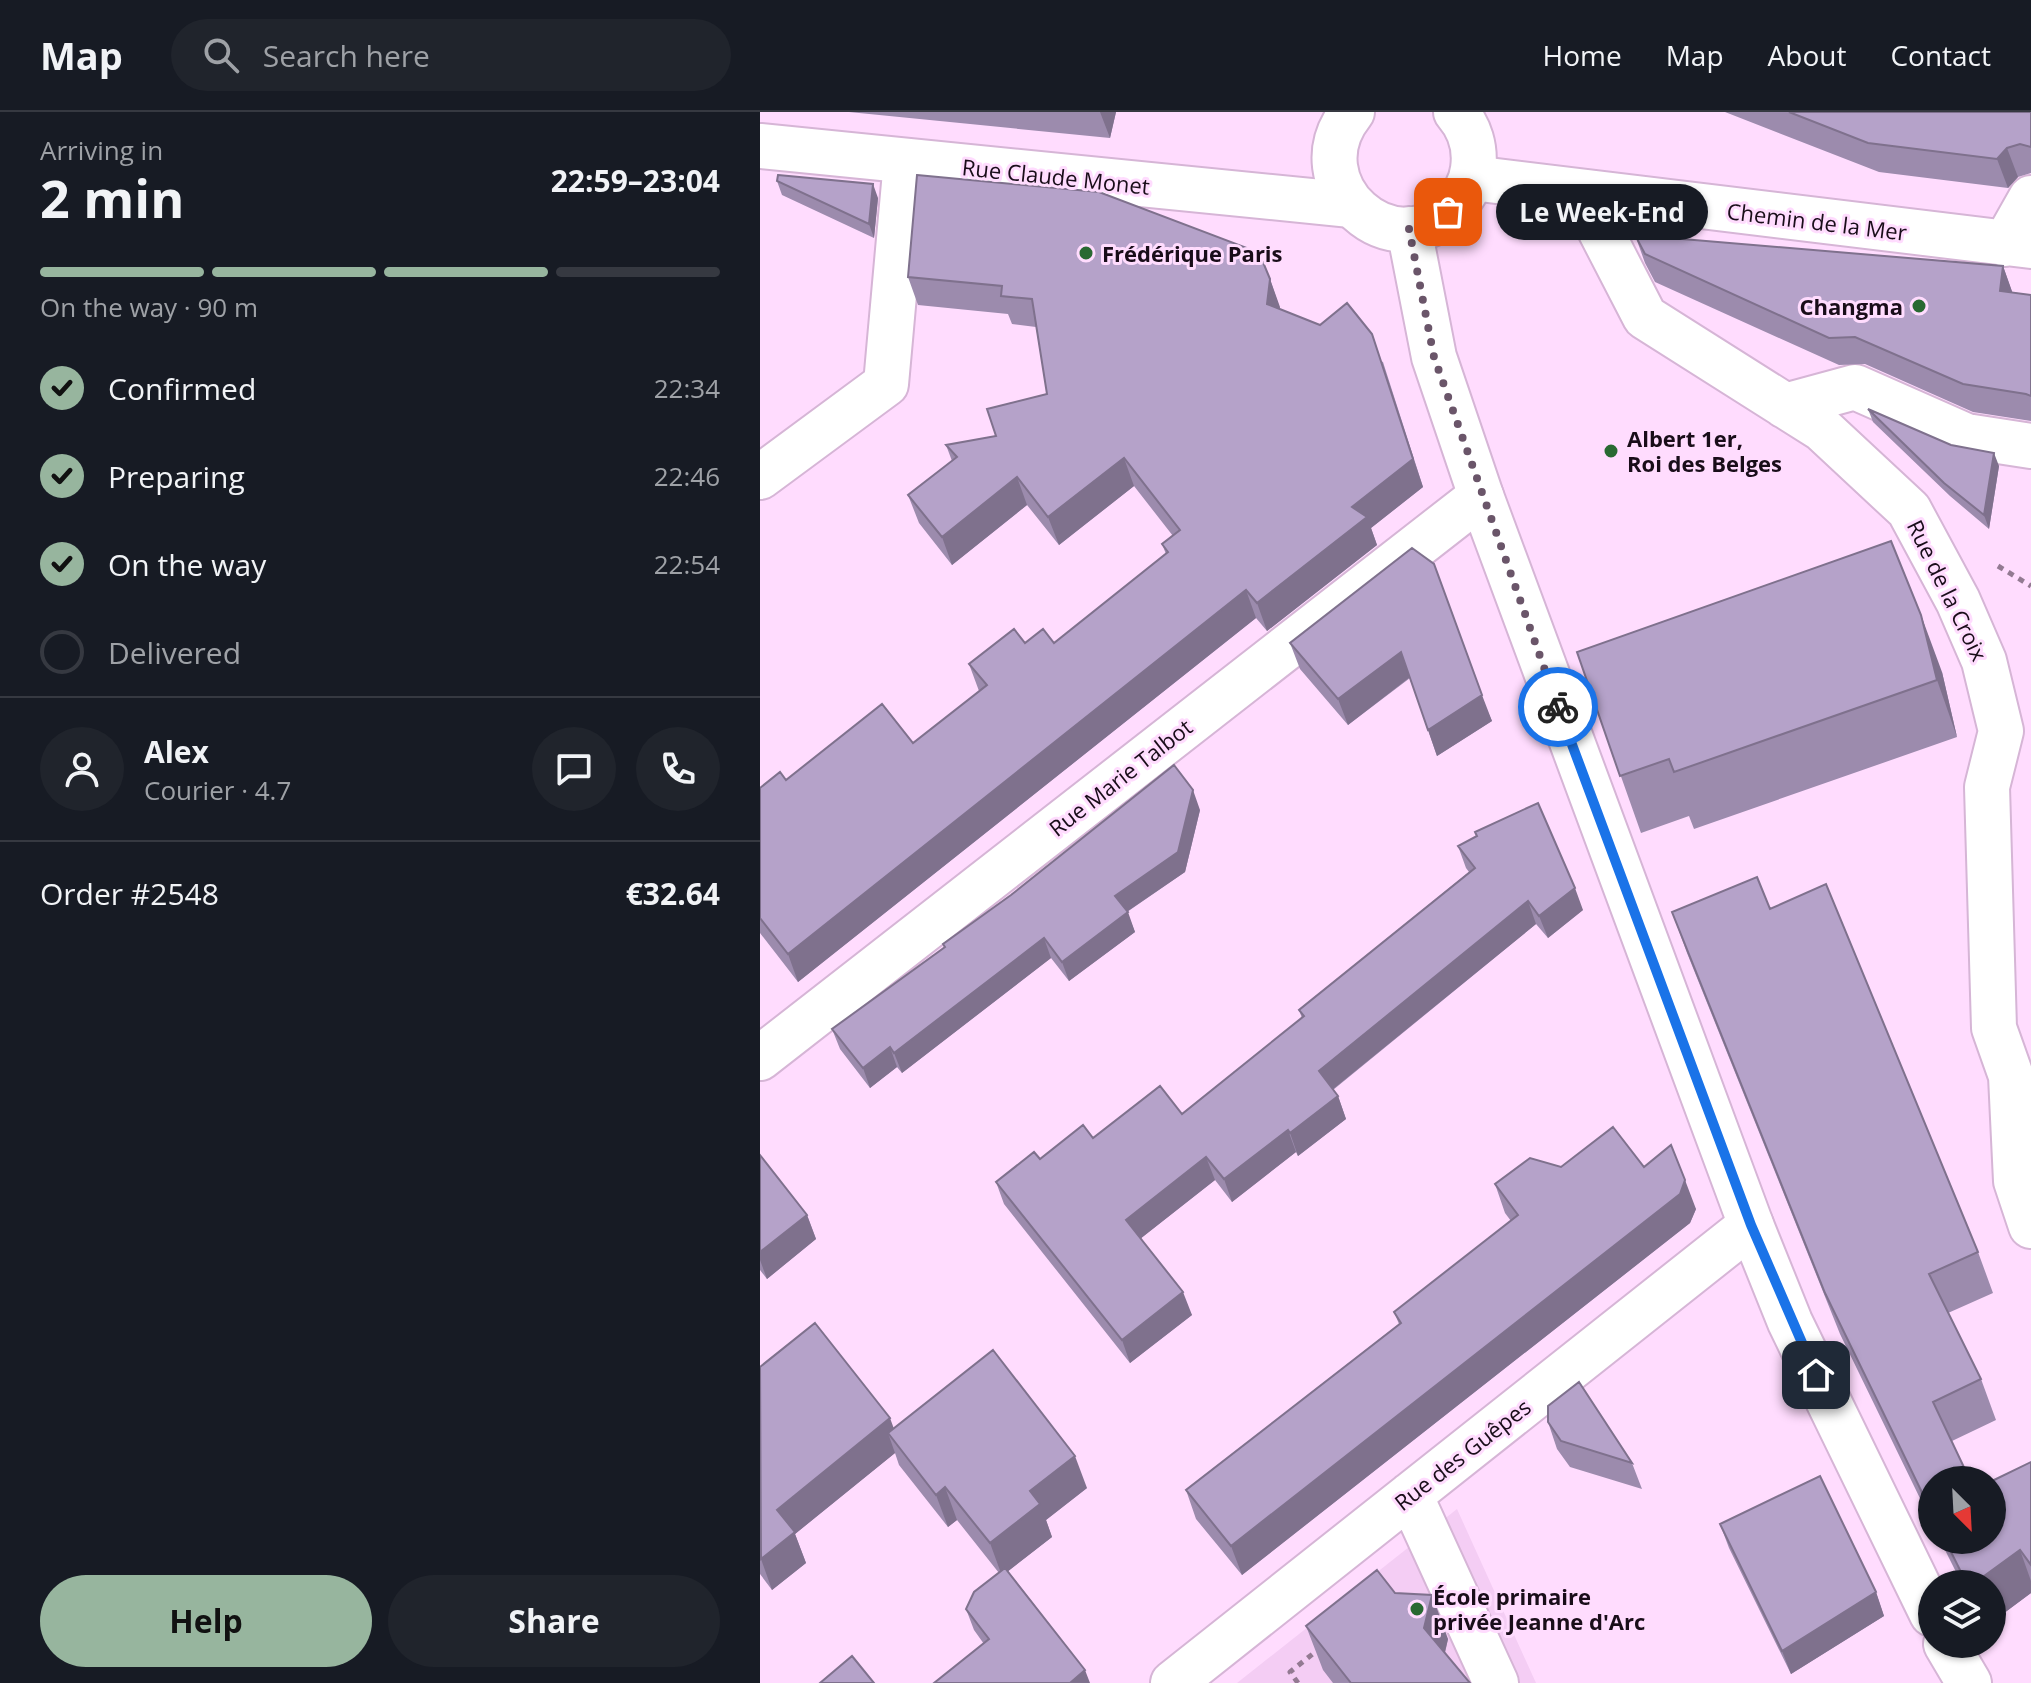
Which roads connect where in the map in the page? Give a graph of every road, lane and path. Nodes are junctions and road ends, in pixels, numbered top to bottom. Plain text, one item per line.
1 (1352, 112) edge
2 (1456, 112) edge
3 (760, 146) edge
4 (894, 160) junction
5 (1472, 178) junction
6 (1581, 193) junction
7 (2031, 198) edge
8 (1351, 205) junction
9 (1409, 229) junction
10 (2018, 245) edge
11 (862, 314) dead end
12 (1785, 406) junction
13 (2031, 446) edge
14 (760, 477) edge
15 (1481, 496) junction
16 (760, 1058) edge
17 (1751, 1225) junction
18 (2031, 1226) edge
19 (1410, 1495) junction
20 (1918, 1585) edge
21 (1327, 1643) edge
22 (1954, 1658) edge
23 (1173, 1683) edge
24 (1298, 1683) edge
25 (1496, 1683) edge
26 (1969, 1683) edge

1 - 8 street
2 - 5 street
3 - 4 street, Rue Claude Monet
4 - 8 street, Rue Claude Monet
4 - 11 street
4 - 14 street
5 - 6 street, Chemin de la Mer
5 - 9 street
6 - 10 street, Chemin de la Mer
6 - 12 street, Rue de la Croix
7 - 10 street
8 - 9 street
9 - 15 street
12 - 13 street
12 - 18 street, Rue de la Croix
15 - 16 street, Rue Marie Talbot
15 - 17 street
17 - 19 street, Rue des Guêpes
17 - 20 street
19 - 23 street, Rue des Guêpes
19 - 25 street
21 - 24 path
22 - 26 street

